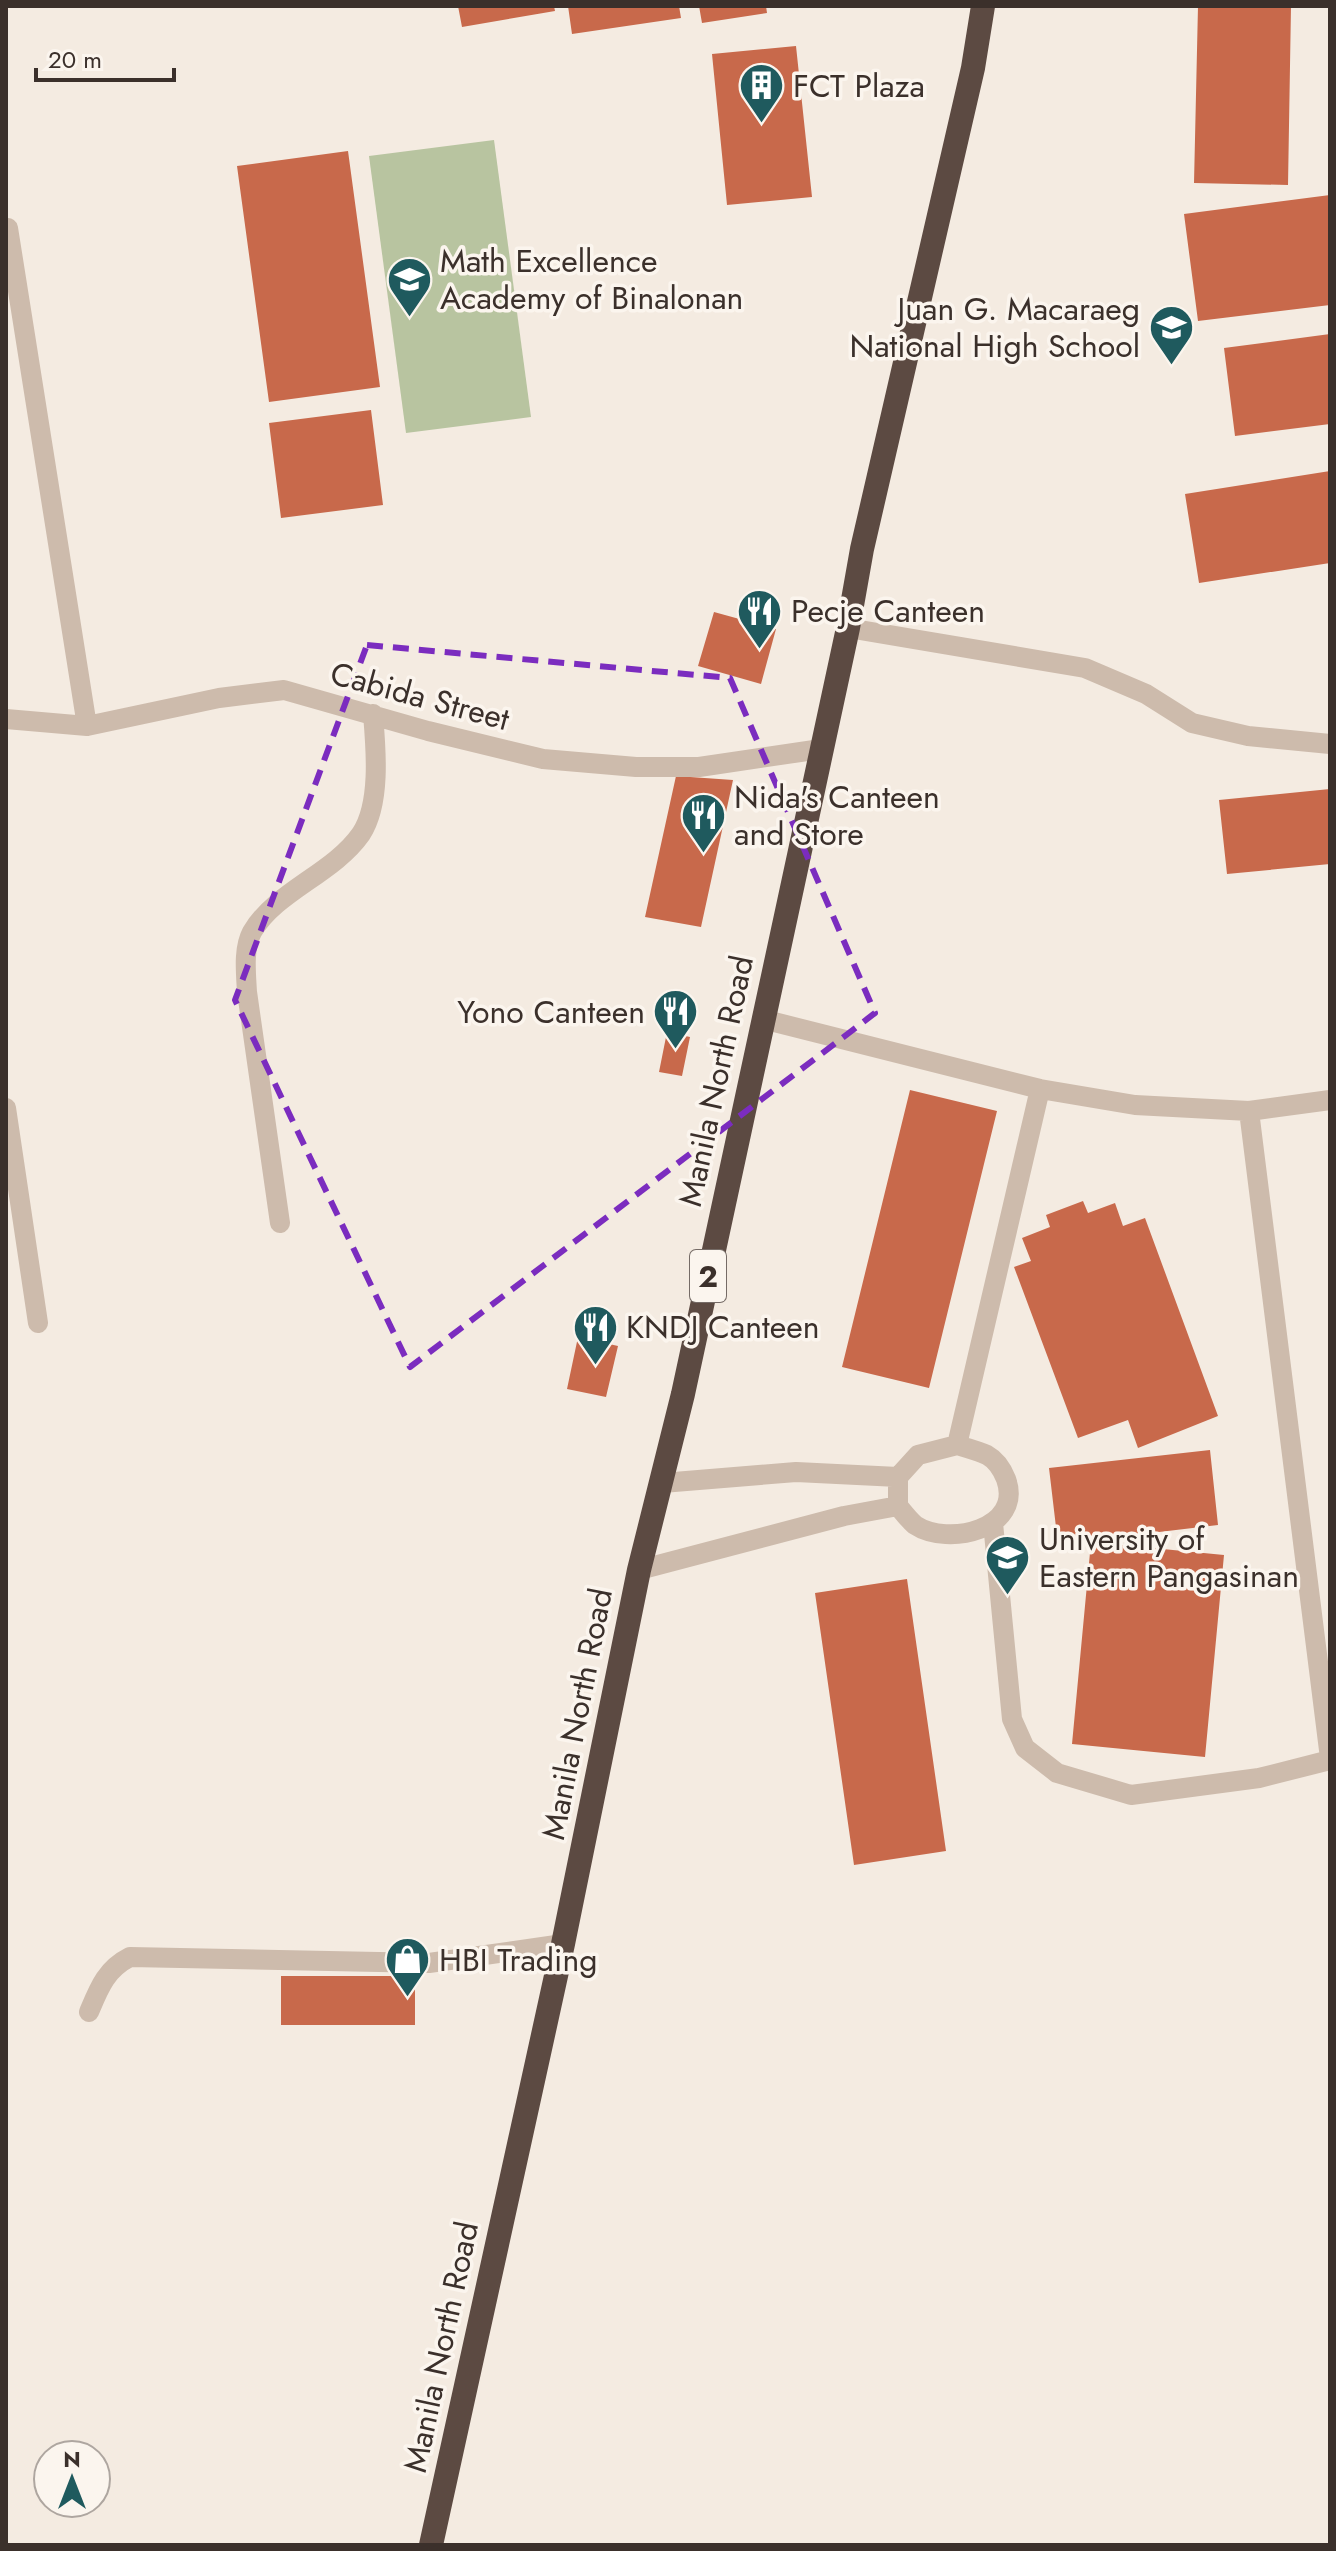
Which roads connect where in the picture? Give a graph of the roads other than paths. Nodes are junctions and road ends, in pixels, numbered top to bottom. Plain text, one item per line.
1 (983, 6) edge
2 (8, 228) dead end
3 (848, 628) junction
4 (373, 714) junction
5 (6, 719) edge
6 (87, 726) junction
7 (1330, 744) edge
8 (821, 749) junction
9 (762, 1019) junction
10 (1040, 1089) junction
11 (1330, 1100) edge
12 (6, 1108) edge
13 (1249, 1111) junction
14 (280, 1223) dead end
15 (38, 1323) dead end
16 (957, 1445) junction
17 (898, 1477) junction
18 (662, 1483) junction
19 (898, 1506) junction
20 (993, 1523) junction
21 (639, 1570) junction
22 (1330, 1759) edge
23 (563, 1944) junction
24 (89, 2012) dead end
25 (431, 2545) edge

1 - 3 highway, Manila North Road / 2
2 - 6 street
3 - 7 street
3 - 8 highway, Manila North Road / 2
4 - 6 street, Cabida Street
4 - 8 street, Cabida Street
4 - 14 street
5 - 6 street, Cabida Street
8 - 9 highway, Manila North Road / 2
9 - 10 street
9 - 18 highway, Manila North Road / 2
10 - 13 street
10 - 16 street
11 - 13 street
12 - 15 street
13 - 22 street
16 - 17 street
16 - 20 street
17 - 18 street
17 - 19 street
18 - 21 highway, Manila North Road / 2
19 - 20 street
19 - 21 street
20 - 22 street
21 - 23 highway, Manila North Road / 2
23 - 24 street
23 - 25 highway, Manila North Road / 2

